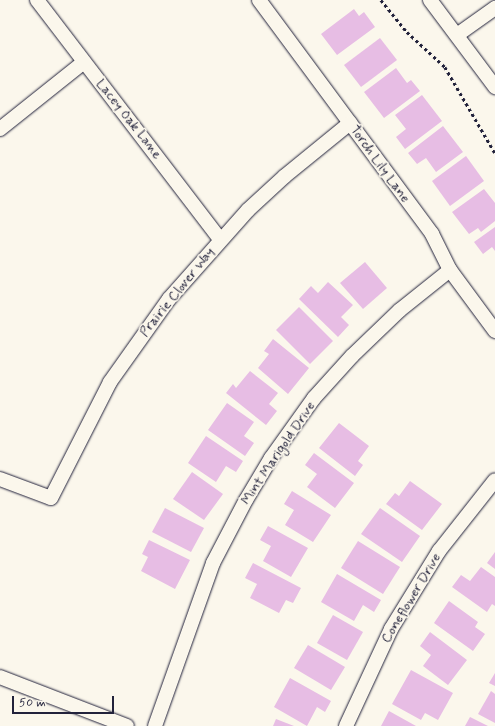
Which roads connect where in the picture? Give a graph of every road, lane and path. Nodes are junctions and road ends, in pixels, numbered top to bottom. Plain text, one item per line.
1 (37, 0) edge
2 (259, 0) edge
3 (381, 0) edge
4 (430, 0) edge
5 (495, 8) edge
6 (456, 35) junction
7 (84, 62) junction
8 (495, 87) edge
9 (350, 123) junction
10 (0, 129) edge
11 (495, 153) edge
12 (220, 239) junction
13 (450, 270) junction
14 (495, 331) edge
15 (0, 479) edge
16 (495, 480) edge
17 (0, 677) edge
18 (128, 726) edge
19 (155, 726) edge
20 (346, 726) edge

1 - 7 street, Lacey Oak Lane
2 - 9 street, Torch Lily Lane
3 - 11 path
4 - 6 street
5 - 6 street
6 - 8 street
7 - 10 street
7 - 12 street, Lacey Oak Lane
9 - 12 street, Prairie Clover Way
9 - 13 street, Torch Lily Lane
12 - 15 street, Prairie Clover Way
13 - 14 street, Torch Lily Lane
13 - 19 street, Mint Marigold Drive
16 - 20 street, Coneflower Drive
17 - 18 street

